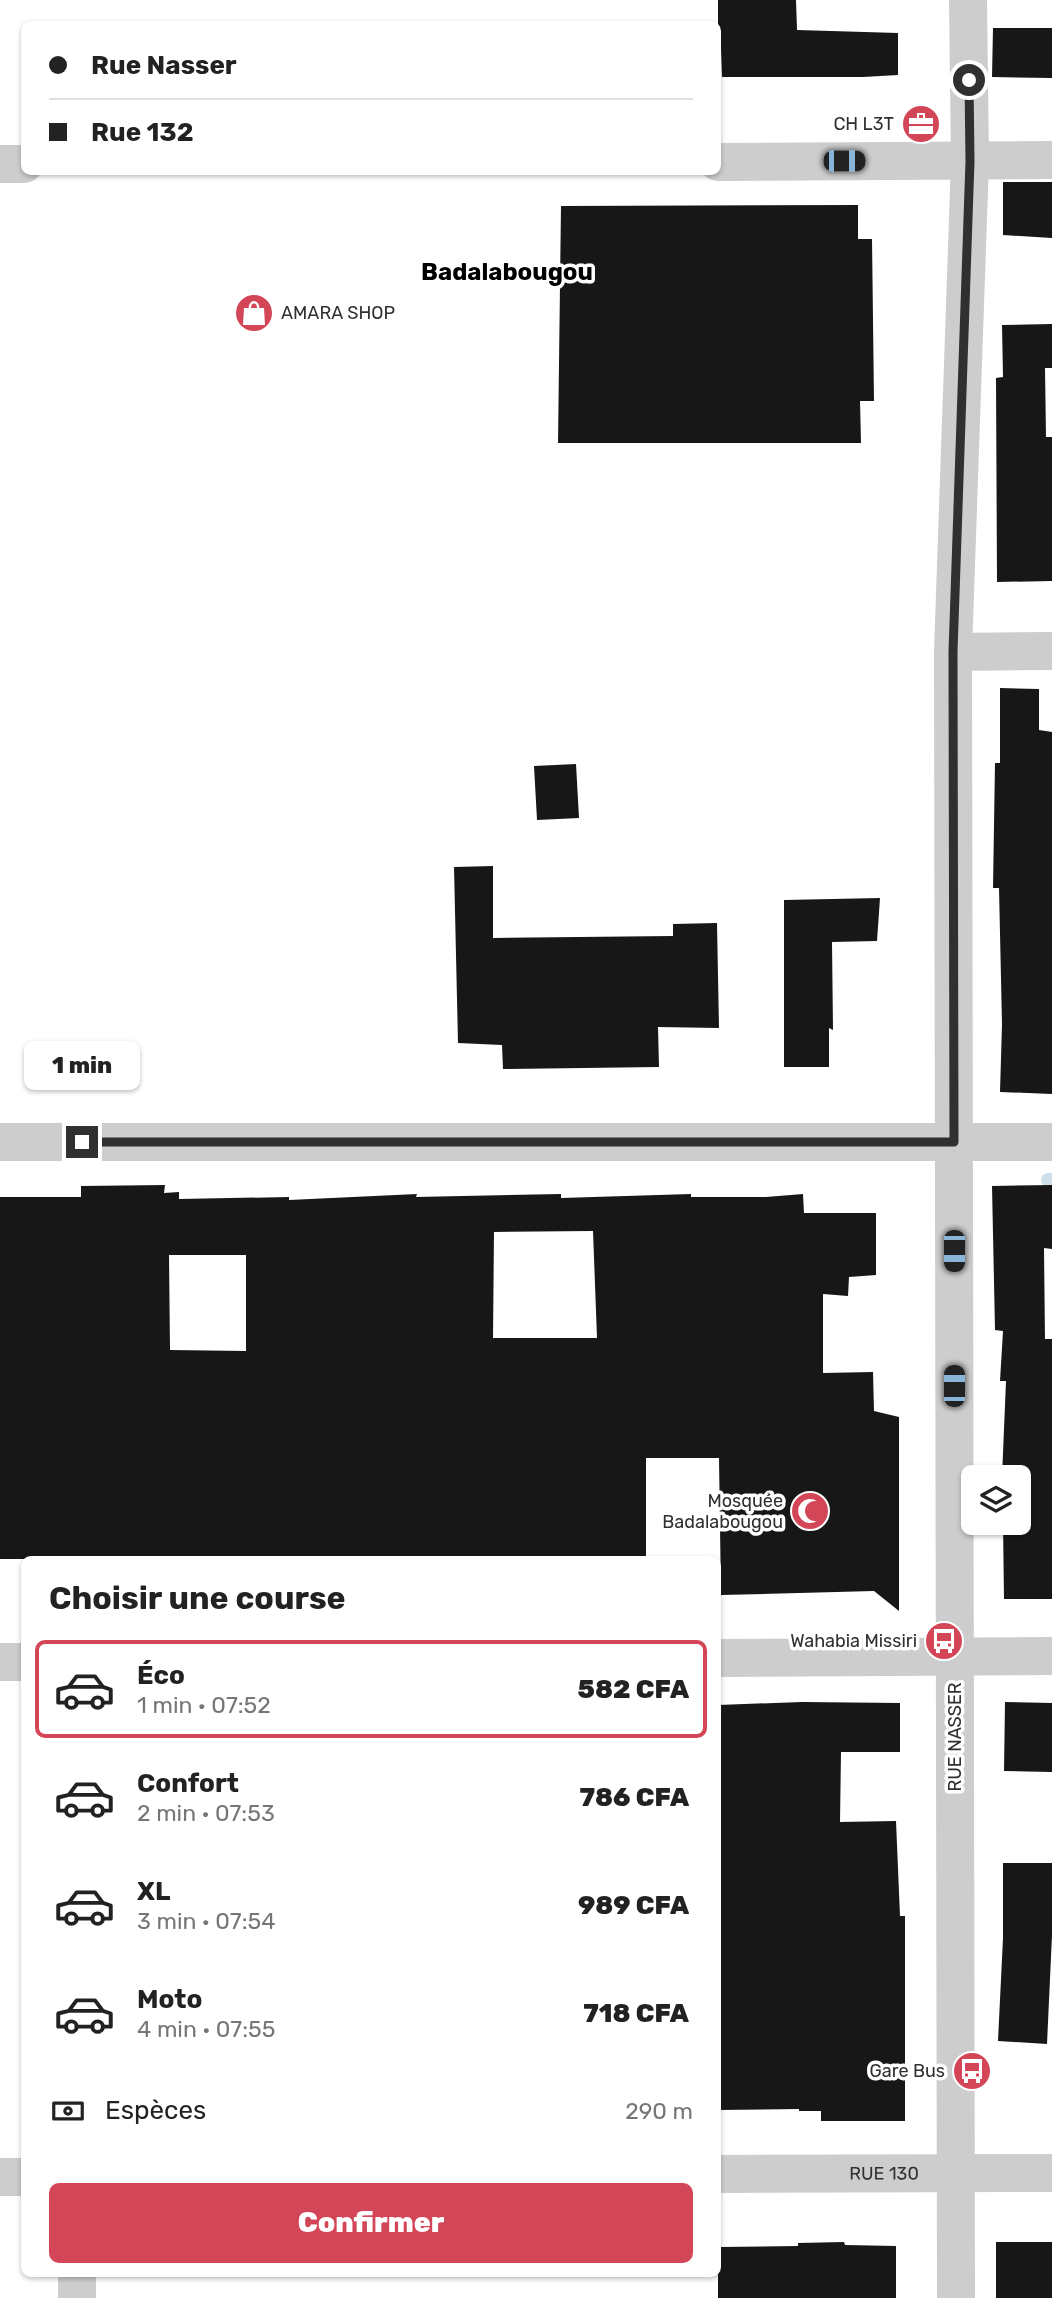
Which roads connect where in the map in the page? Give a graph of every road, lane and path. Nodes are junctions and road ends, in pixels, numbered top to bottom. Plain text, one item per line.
1 (968, 0) edge
2 (1052, 160) edge
3 (970, 161) junction
4 (721, 162) edge
5 (0, 164) edge
6 (21, 164) edge
7 (1052, 651) edge
8 (953, 652) junction
9 (0, 1142) edge
10 (954, 1142) junction
11 (1052, 1142) edge
12 (1052, 1656) edge
13 (955, 1657) junction
14 (721, 1658) edge
15 (0, 1662) edge
16 (21, 1662) edge
17 (1052, 2173) edge
18 (956, 2174) junction
19 (721, 2175) edge
20 (0, 2177) edge
21 (21, 2177) edge
22 (77, 2277) edge
23 (77, 2298) edge
24 (956, 2298) edge

1 - 3 street, RUE NASSER
2 - 3 street
3 - 4 street
3 - 8 street, RUE NASSER
5 - 6 street
7 - 8 street
8 - 10 street, RUE NASSER
9 - 10 street
10 - 11 street
10 - 13 street, RUE NASSER
12 - 13 street
13 - 14 street
13 - 18 street, RUE NASSER
15 - 16 street
17 - 18 street, RUE 130
18 - 19 street, RUE 130
18 - 24 street, RUE NASSER
20 - 21 street
22 - 23 street

